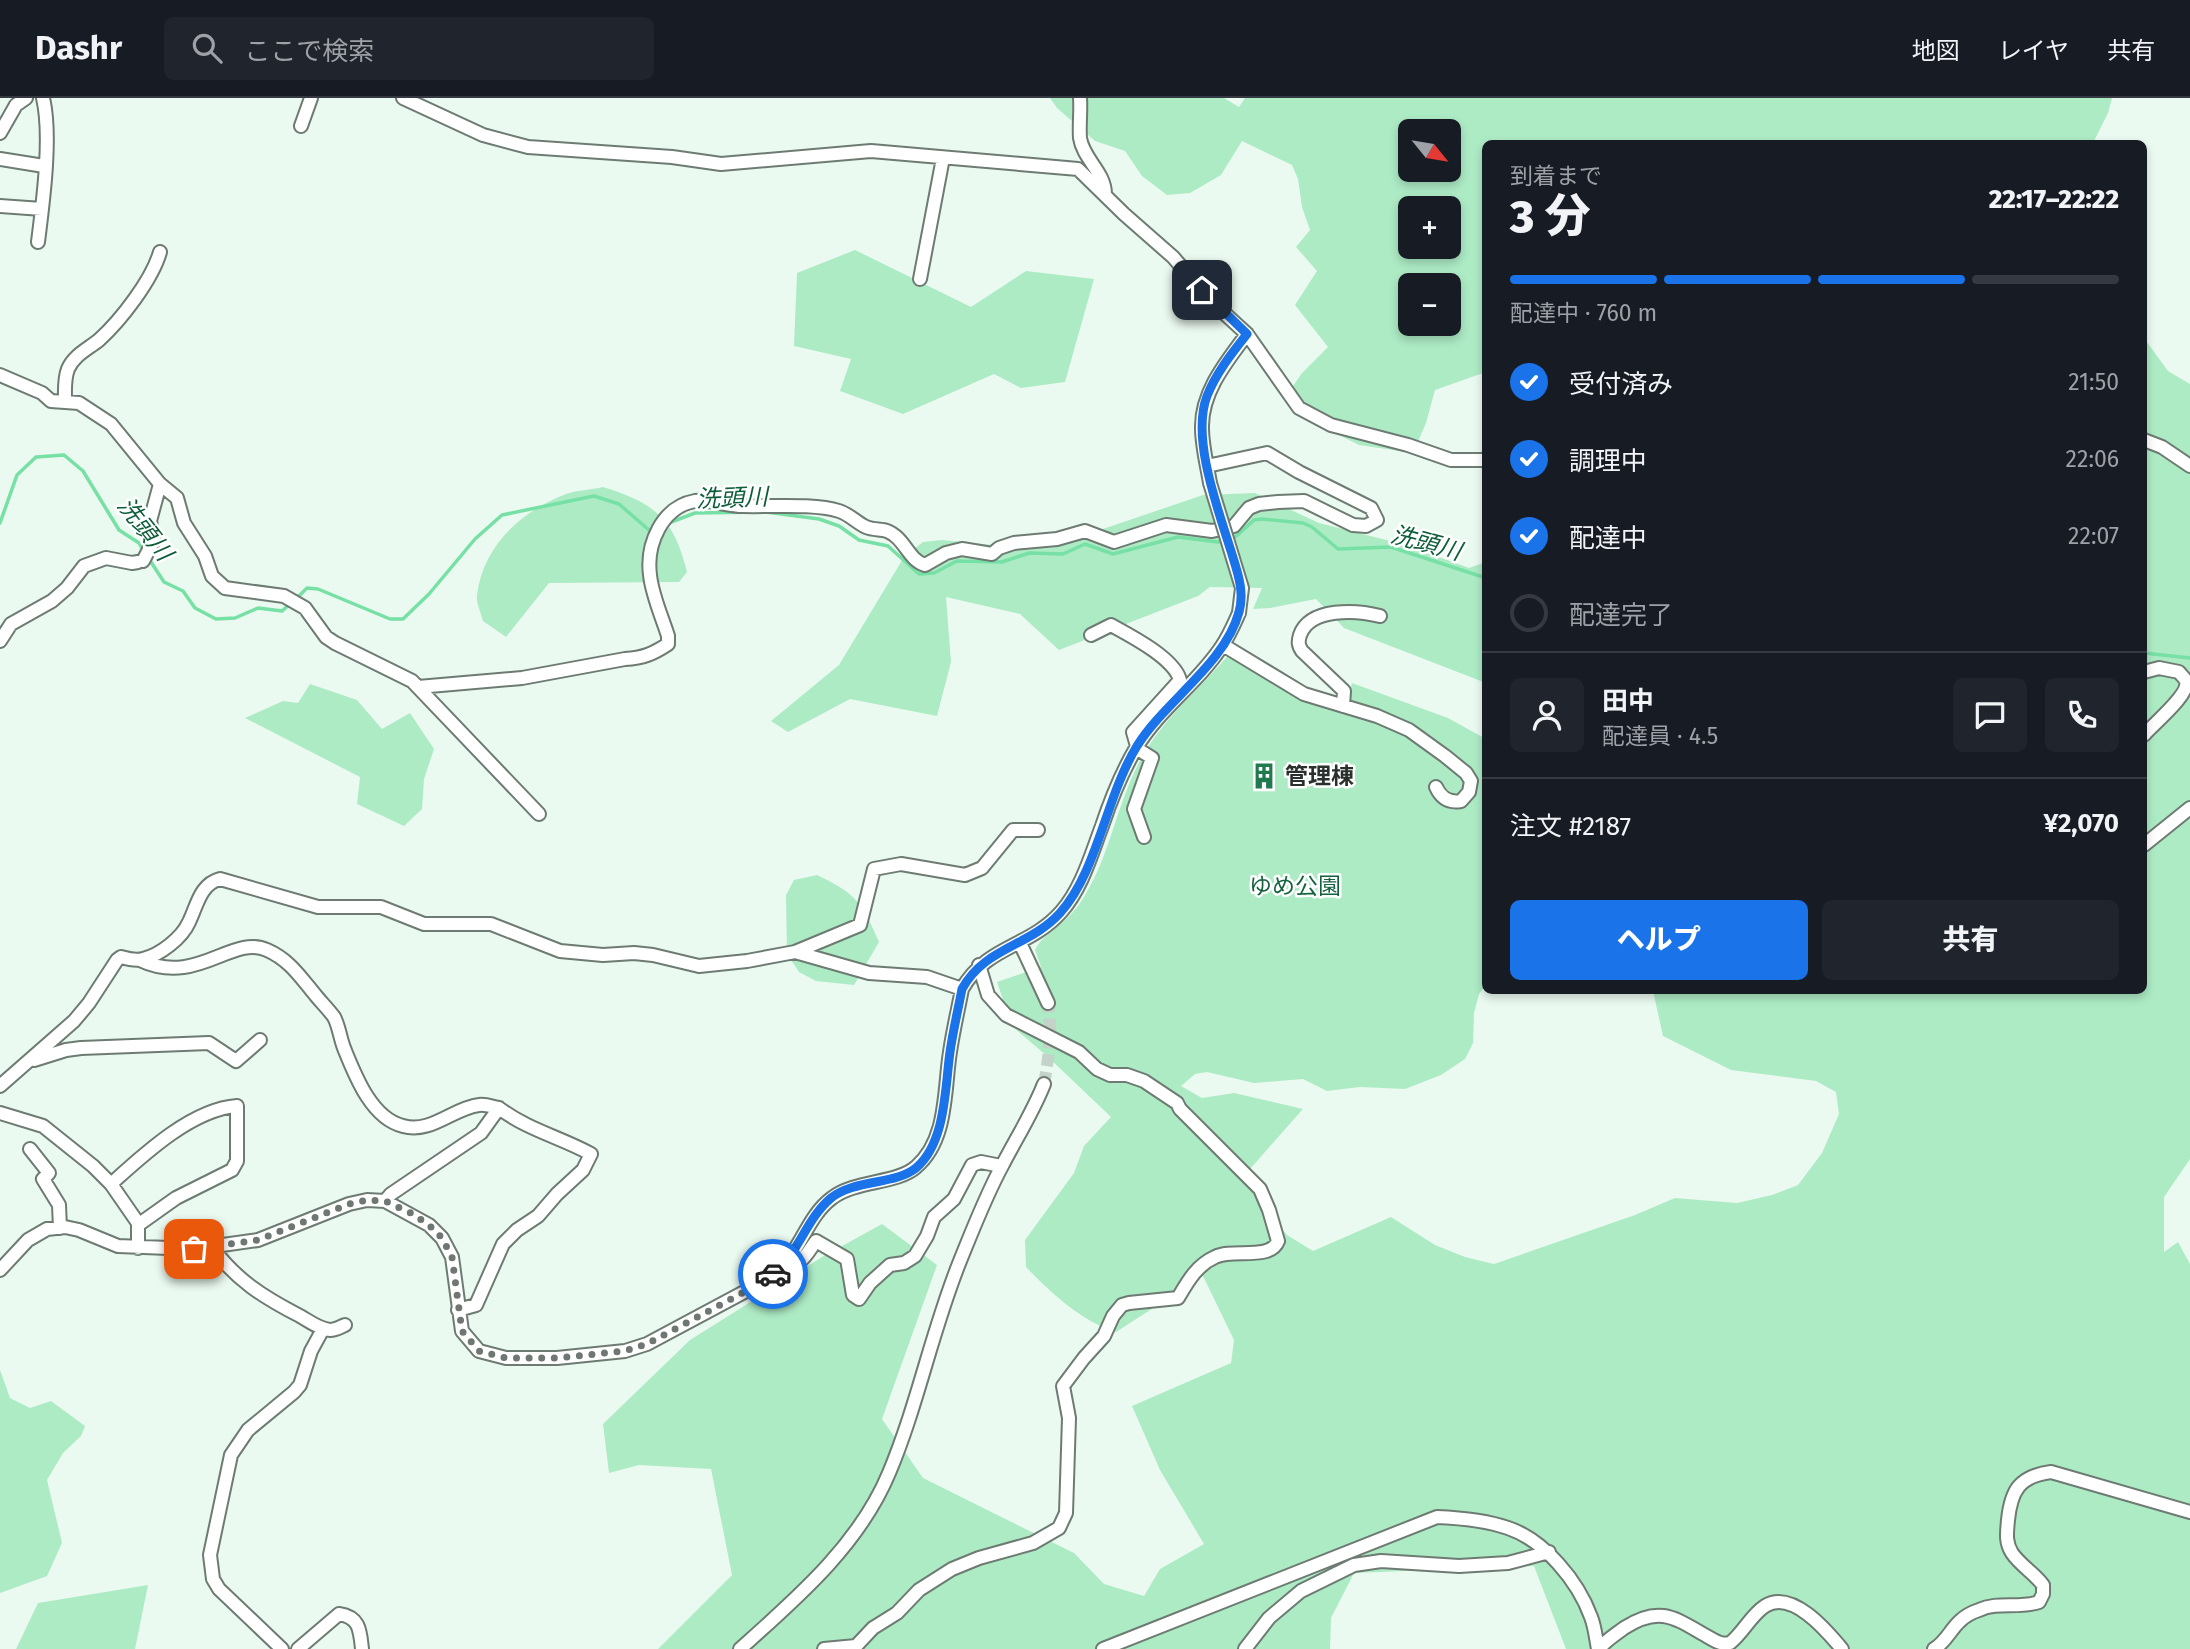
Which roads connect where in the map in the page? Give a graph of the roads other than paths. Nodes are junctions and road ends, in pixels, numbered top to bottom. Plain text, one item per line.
1 (26, 98) edge
2 (312, 98) edge
3 (404, 98) edge
4 (1080, 98) edge
5 (42, 100) edge
6 (301, 126) dead end
7 (0, 133) edge
8 (943, 158) junction
9 (0, 159) edge
10 (44, 166) junction
11 (1105, 194) junction
12 (0, 206) edge
13 (42, 209) junction
14 (38, 242) dead end
15 (160, 252) dead end
16 (920, 279) dead end
17 (1247, 334) junction
18 (0, 374) edge
19 (65, 401) junction
20 (2147, 441) edge
21 (1482, 460) edge
22 (1208, 466) junction
23 (2190, 466) edge
24 (160, 484) junction
25 (1380, 616) dead end
26 (1091, 635) dead end
27 (0, 641) edge
28 (1223, 645) junction
29 (2147, 670) edge
30 (418, 687) junction
31 (1343, 706) junction
32 (2147, 731) edge
33 (1136, 747) junction
34 (1436, 787) dead end
35 (2190, 808) edge
36 (540, 814) dead end
37 (1038, 830) dead end
38 (1144, 838) dead end
39 (2147, 843) edge
40 (1020, 943) junction
41 (795, 952) junction
42 (140, 960) junction
43 (979, 965) junction
44 (962, 989) junction
45 (1048, 1003) tunnel mouth
46 (260, 1040) dead end
47 (30, 1060) junction
48 (1044, 1084) tunnel mouth
49 (0, 1086) edge
50 (499, 1108) junction
51 (0, 1113) edge
52 (30, 1149) dead end
53 (1001, 1166) junction
54 (111, 1184) junction
55 (385, 1201) junction
56 (138, 1225) junction
57 (60, 1227) junction
58 (211, 1246) junction
59 (138, 1248) junction
60 (784, 1265) junction
61 (0, 1270) edge
62 (458, 1310) junction
63 (345, 1325) dead end
64 (323, 1329) junction
65 (2190, 1512) edge
66 (1549, 1552) junction
67 (282, 1649) edge
68 (298, 1649) edge
69 (362, 1649) edge
70 (740, 1649) edge
71 (824, 1649) edge
72 (1103, 1649) edge
73 (1245, 1649) edge
74 (1599, 1649) edge
75 (1842, 1649) edge
76 (1934, 1649) edge

1 - 7 street
2 - 6 street
3 - 8 street
4 - 11 street
5 - 10 street
8 - 11 street
8 - 16 street
9 - 10 street
10 - 13 street
11 - 17 street
12 - 13 street
13 - 14 street
15 - 19 street
17 - 21 street
17 - 22 street
18 - 19 street
19 - 24 street
20 - 23 street
22 - 28 street, bridge
22 - 30 street
24 - 27 street
24 - 30 street
25 - 31 street
26 - 33 street
28 - 31 street
28 - 33 street
29 - 32 street
30 - 36 street
31 - 34 street
33 - 38 street
33 - 40 street
35 - 39 street
37 - 41 street
40 - 43 street
40 - 45 street
41 - 42 street
41 - 44 street
42 - 47 street
42 - 50 street
43 - 44 street
43 - 71 street
44 - 60 street
46 - 47 street
47 - 49 street
48 - 53 street
50 - 55 street
50 - 62 street
51 - 54 street
52 - 57 street
53 - 60 street
53 - 70 street
54 - 56 street
54 - 56 street
55 - 58 street
55 - 62 street
56 - 59 street
57 - 59 street
57 - 61 street
58 - 59 street
58 - 64 street
60 - 62 street
63 - 64 street
64 - 67 street
65 - 76 street
66 - 72 street
66 - 73 street
66 - 74 street
68 - 69 street
74 - 75 street

